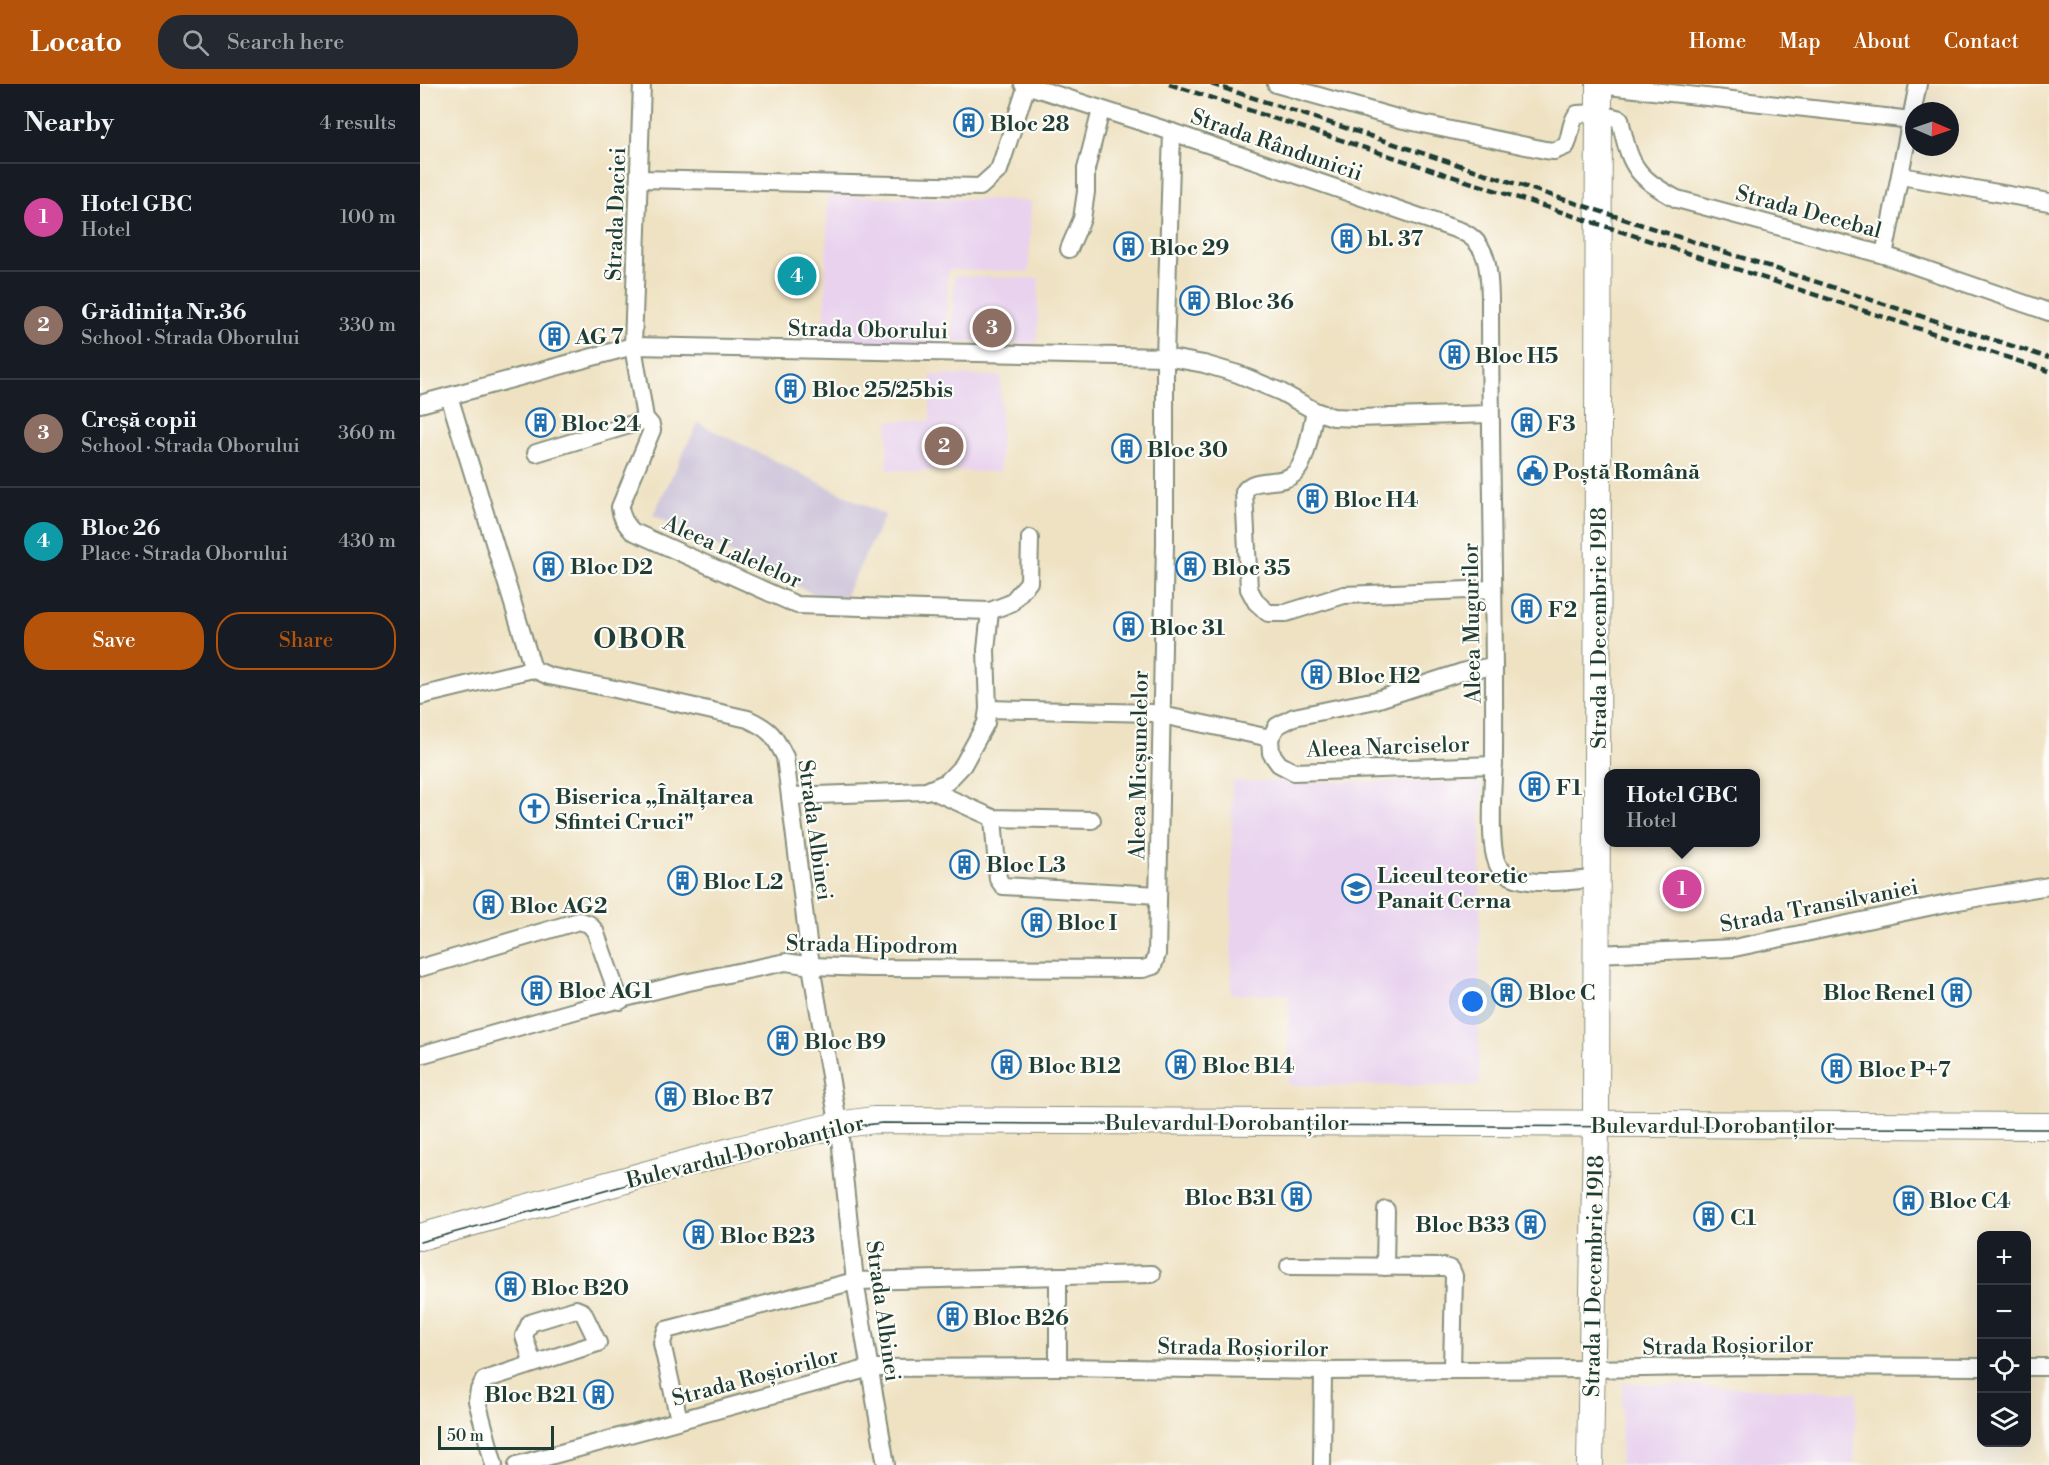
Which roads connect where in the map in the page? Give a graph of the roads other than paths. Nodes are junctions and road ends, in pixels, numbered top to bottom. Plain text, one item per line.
1 (642, 84) edge
2 (1276, 84) edge
3 (1918, 84) edge
4 (1025, 85) edge
5 (1599, 85) edge
6 (1915, 102) edge
7 (1101, 110) junction
8 (1598, 113) junction
9 (1905, 119) edge
10 (1172, 132) junction
11 (1905, 156) edge
12 (1901, 176) junction
13 (639, 179) junction
14 (2049, 201) edge
15 (1069, 249) dead end
16 (1884, 255) junction
17 (1489, 276) joint
18 (2049, 312) edge
19 (633, 346) junction
20 (1165, 357) junction
21 (449, 396) junction
22 (420, 404) edge
23 (1315, 411) junction
24 (1490, 414) junction
25 (646, 420) junction
26 (536, 453) dead end
27 (1030, 538) dead end
28 (1493, 590) junction
29 (990, 611) junction
30 (1494, 666) junction
31 (533, 669) junction
32 (420, 696) edge
33 (988, 709) junction
34 (1161, 714) junction
35 (1270, 738) junction
36 (1494, 765) junction
37 (931, 790) junction
38 (790, 796) junction
39 (993, 818) junction
40 (1092, 820) dead end
41 (1596, 879) junction
42 (2049, 886) edge
43 (1158, 895) junction
44 (1596, 954) junction
45 (811, 966) junction
46 (1153, 966) joint
47 (420, 968) edge
48 (620, 1001) junction
49 (420, 1055) edge
50 (838, 1125) junction
51 (1596, 1125) junction
52 (2049, 1126) edge
53 (1386, 1210) dead end
54 (420, 1238) edge
55 (1289, 1266) dead end
56 (1385, 1267) junction
57 (1152, 1274) dead end
58 (1058, 1276) junction
59 (855, 1281) junction
60 (533, 1364) dead end
61 (1059, 1367) junction
62 (1977, 1367) edge
63 (2031, 1367) edge
64 (2049, 1367) edge
65 (870, 1368) junction
66 (1452, 1369) junction
67 (1591, 1369) junction
68 (1323, 1371) junction
69 (679, 1420) junction
70 (494, 1465) edge
71 (517, 1465) edge
72 (886, 1465) edge
73 (1322, 1465) edge
74 (1590, 1465) edge

1 - 13 street, Strada Daciei
2 - 8 street
3 - 6 street
4 - 7 street, Strada Rândunicii
4 - 13 street
5 - 8 main road, Strada 1 Decembrie 1918
5 - 9 street
7 - 10 street, Strada Rândunicii
7 - 15 street
8 - 16 street, Strada Decebal
8 - 41 main road, Strada 1 Decembrie 1918
10 - 17 street, Strada Rândunicii
10 - 20 street, Aleea Micșunelelor
11 - 12 street
12 - 14 street
12 - 16 street
13 - 19 street, Strada Daciei
16 - 18 street, Strada Decebal
17 - 24 street, Aleea Mugurilor
19 - 20 street, Strada Oborului
19 - 21 street, Strada Oborului
19 - 25 street, Aleea Lalelelor
20 - 23 street, Strada Oborului
20 - 34 street, Aleea Micșunelelor
21 - 22 street, Strada Oborului
21 - 31 street
23 - 24 street, Strada Oborului
23 - 28 street
24 - 28 street, Aleea Mugurilor
25 - 26 street
25 - 29 street, Aleea Lalelelor
27 - 29 street
28 - 30 street, Aleea Mugurilor
29 - 33 street
30 - 35 street, Aleea Narciselor
30 - 36 street, Aleea Mugurilor
31 - 32 street
31 - 38 street, Strada Albinei
33 - 34 street
33 - 37 street
34 - 35 street
34 - 43 street, Aleea Micșunelelor
35 - 36 street, Aleea Narciselor
36 - 41 street, Aleea Mugurilor
37 - 38 street
37 - 39 street
38 - 45 street, Strada Albinei
39 - 40 street
39 - 43 street
41 - 44 main road, Strada 1 Decembrie 1918
42 - 44 street, Strada Transilvaniei
43 - 46 street, Aleea Micșunelelor
44 - 51 main road, Strada 1 Decembrie 1918
45 - 46 street, Strada Hipodrom
45 - 48 street, Strada Hipodrom
45 - 50 street, Strada Albinei
47 - 48 street
48 - 49 street, Strada Hipodrom
50 - 51 main road, Bulevardul Dorobanților
50 - 54 main road, Bulevardul Dorobanților
50 - 59 street, Strada Albinei
51 - 52 main road, Bulevardul Dorobanților
51 - 67 main road, Strada 1 Decembrie 1918
53 - 56 street
55 - 56 street
56 - 66 street
57 - 58 street
58 - 59 street
58 - 61 street
59 - 65 street, Strada Albinei
59 - 69 street
60 - 70 street
61 - 65 street, Strada Roșiorilor
61 - 68 street, Strada Roșiorilor
62 - 67 street, Strada Roșiorilor
63 - 64 street
65 - 69 street, Strada Roșiorilor
65 - 72 street, Strada Albinei
66 - 67 street, Strada Roșiorilor
66 - 68 street, Strada Roșiorilor
67 - 74 main road, Strada 1 Decembrie 1918
68 - 73 street
69 - 71 street, Strada Roșiorilor

